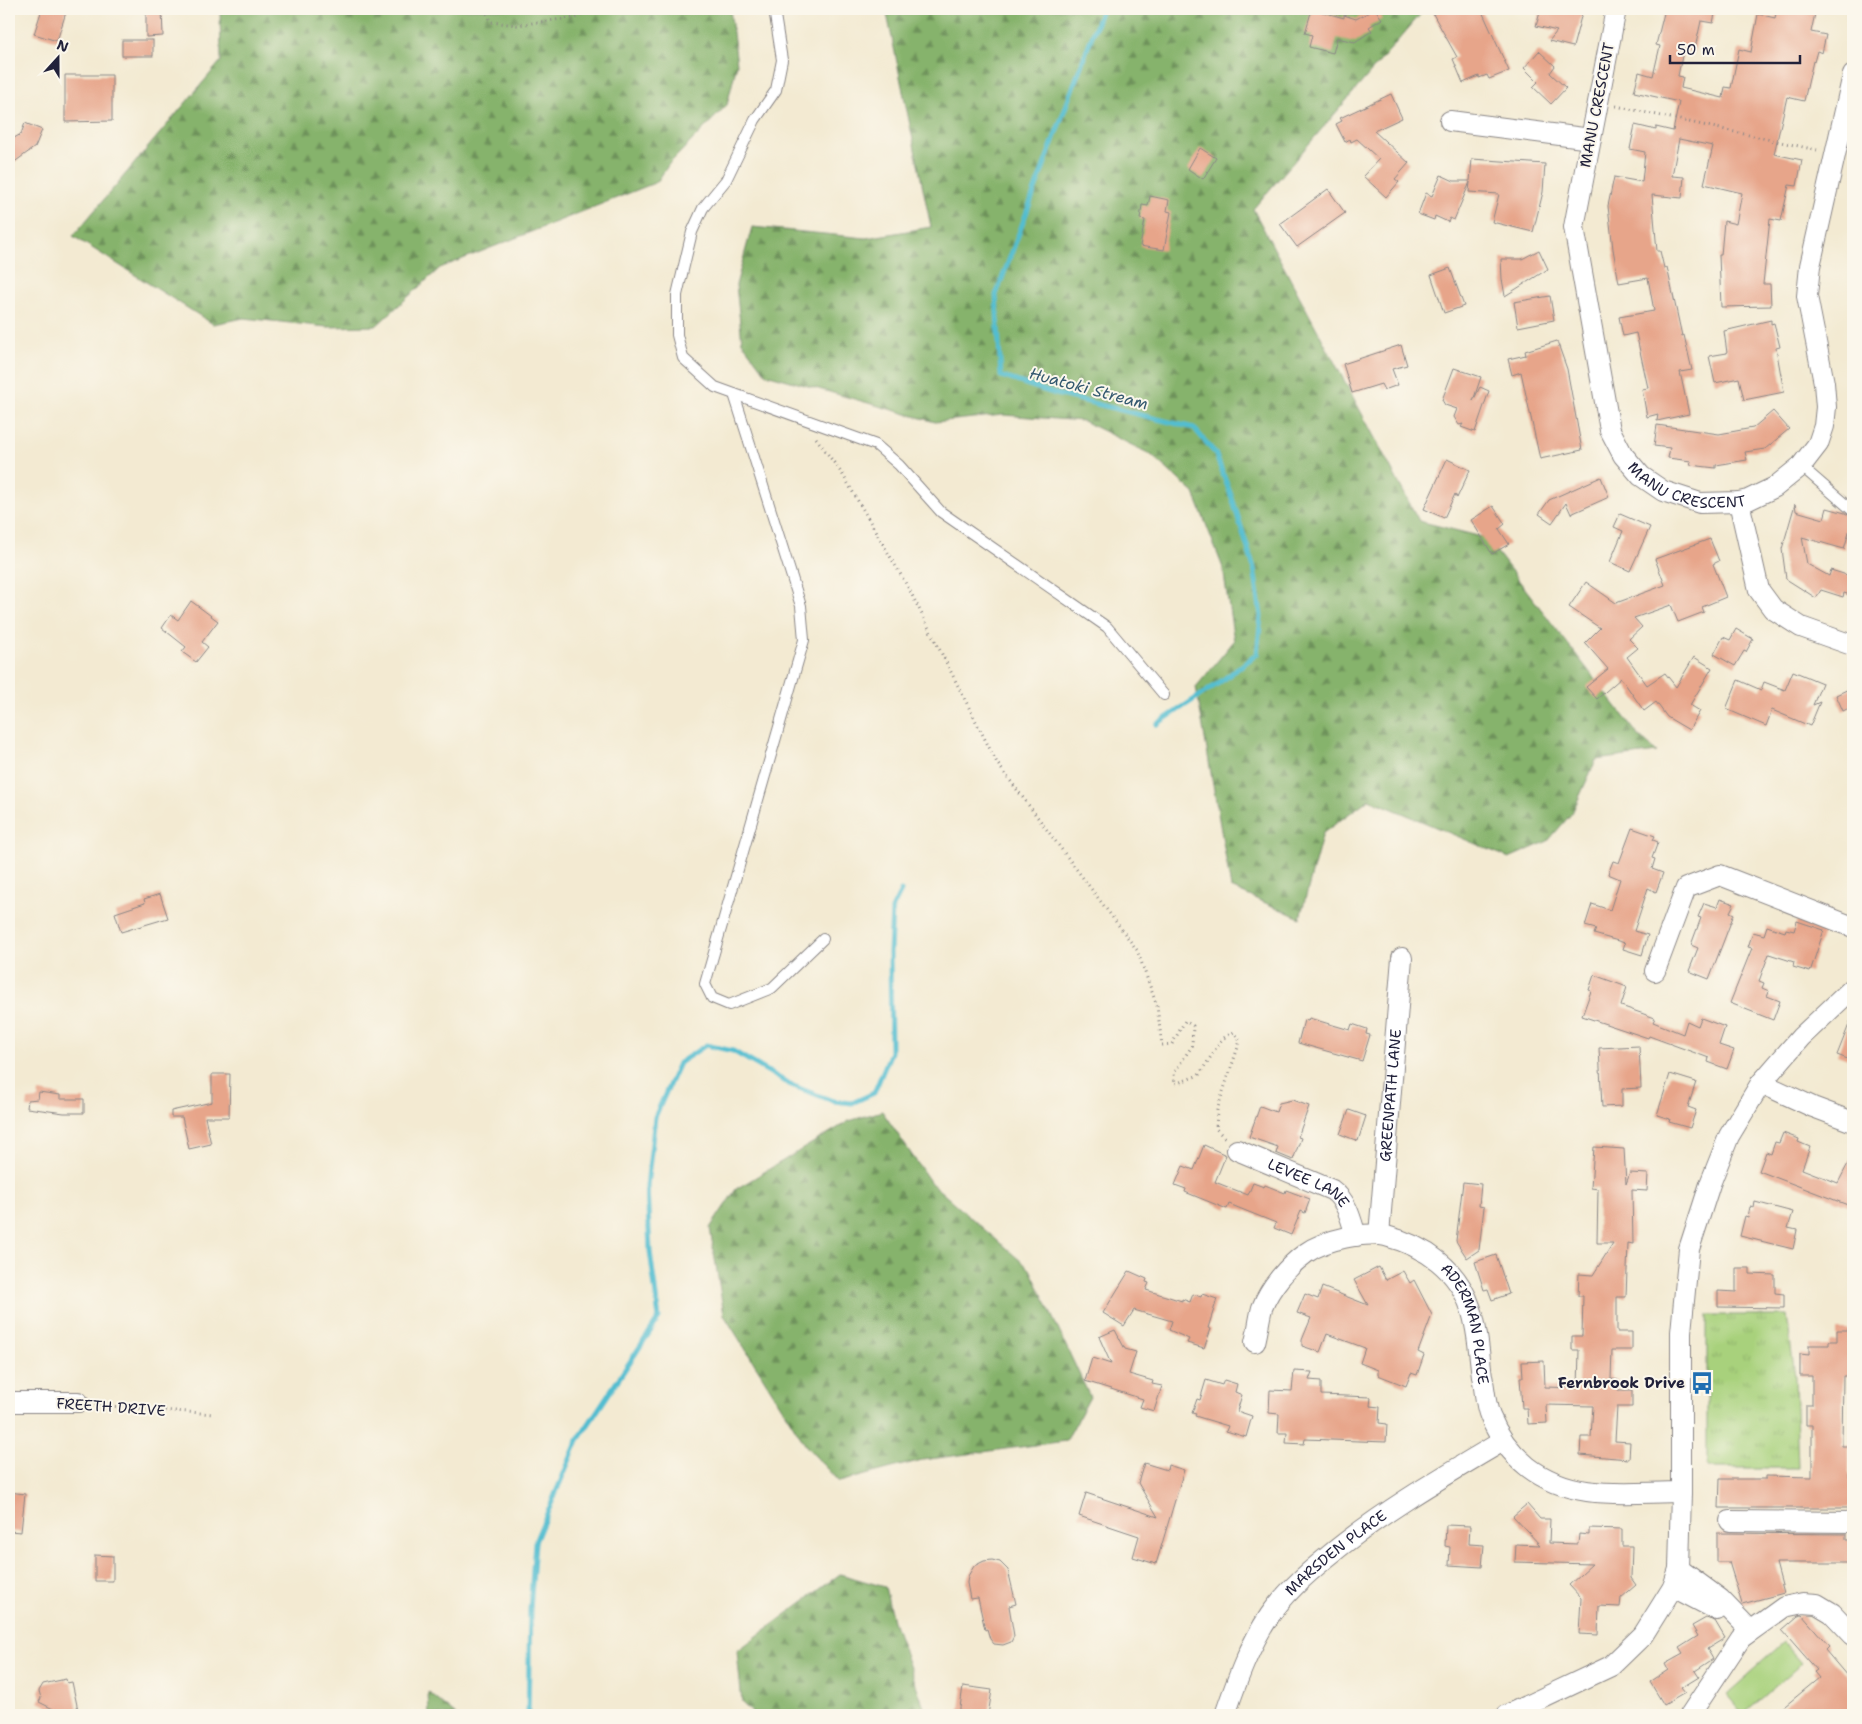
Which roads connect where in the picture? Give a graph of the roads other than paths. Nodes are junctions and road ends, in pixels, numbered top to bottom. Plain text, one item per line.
1 (774, 9) edge
2 (1616, 9) edge
3 (1853, 75) edge
4 (1450, 121) dead end
5 (1591, 139) junction
6 (734, 394) junction
7 (1801, 466) junction
8 (1739, 502) junction
9 (1853, 511) edge
10 (1849, 644) dead end
11 (1164, 694) dead end
12 (1853, 927) edge
13 (823, 939) dead end
14 (1402, 958) dead end
15 (1655, 971) dead end
16 (1853, 988) edge
17 (1761, 1083) junction
18 (1853, 1122) edge
19 (1237, 1150) road end
20 (1380, 1235) junction
21 (1356, 1236) junction
22 (1255, 1342) dead end
23 (9, 1402) edge
24 (78, 1402) road end
25 (1503, 1441) junction
26 (1681, 1492) junction
27 (1730, 1521) dead end
28 (1853, 1522) edge
29 (1676, 1578) junction
30 (1746, 1634) junction
31 (1853, 1635) edge
32 (1225, 1715) edge
33 (1507, 1715) edge
34 (1690, 1715) edge

1 - 6 lane
2 - 5 street, MANU CRESCENT
3 - 7 street, MANU CRESCENT
4 - 5 street
5 - 8 street, MANU CRESCENT
6 - 11 lane
6 - 13 lane
7 - 8 street, MANU CRESCENT
7 - 9 lane
8 - 10 street
12 - 15 street
14 - 20 street, GREENPATH LANE
16 - 17 street
17 - 18 street
17 - 26 street
19 - 21 street, LEVEE LANE
20 - 21 street, ADERMAN PLACE
20 - 25 street, ADERMAN PLACE
21 - 22 street, ADERMAN PLACE
23 - 24 street, FREETH DRIVE
25 - 26 street, ADERMAN PLACE
25 - 32 street, MARSDEN PLACE
26 - 29 street
27 - 28 street
29 - 30 street
29 - 33 street
30 - 31 street
30 - 34 street

